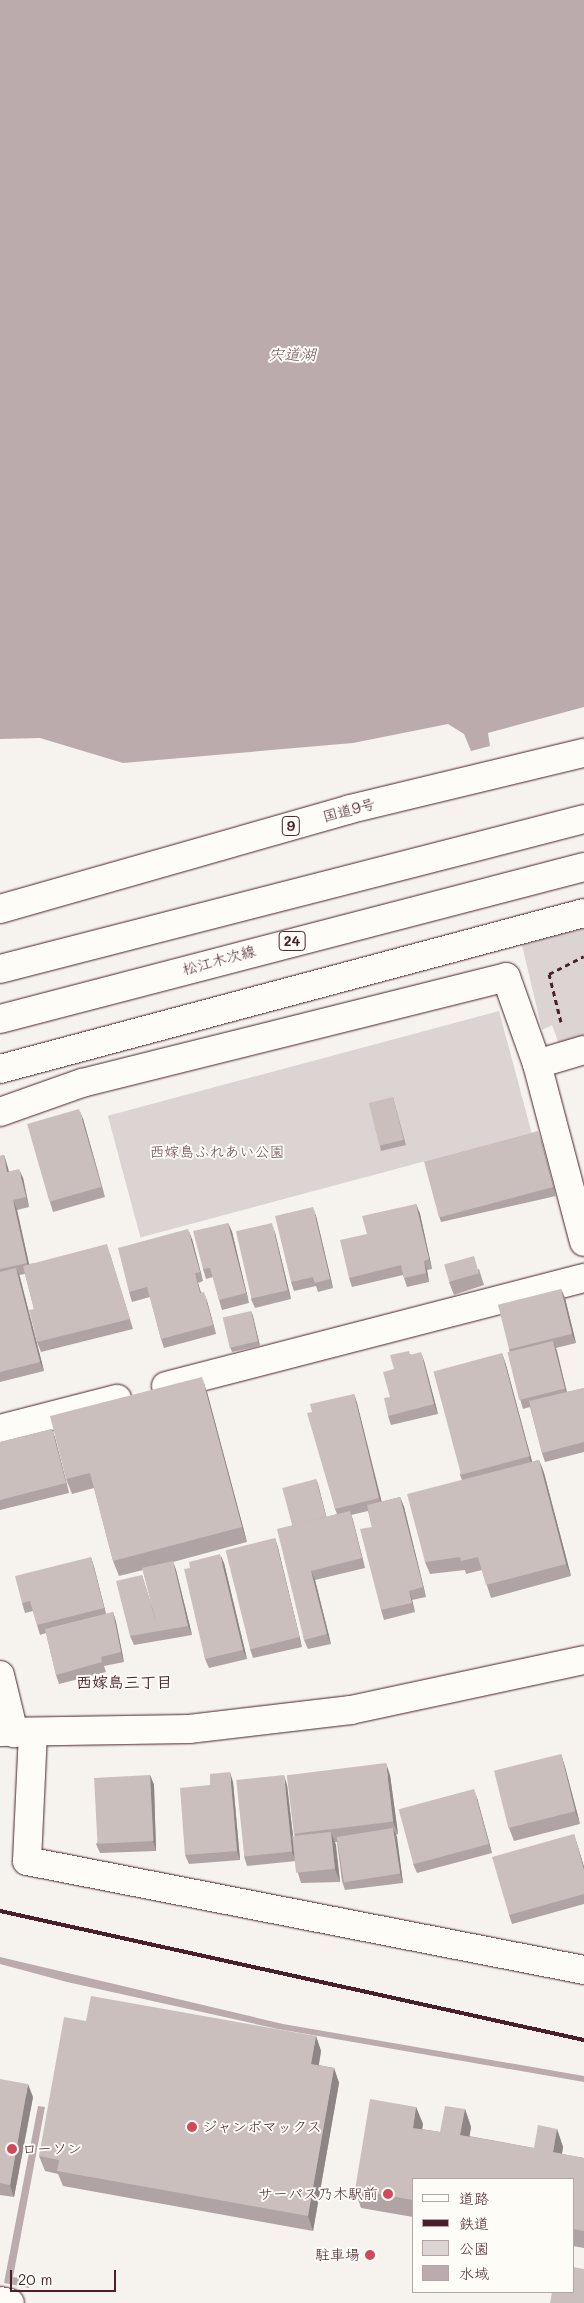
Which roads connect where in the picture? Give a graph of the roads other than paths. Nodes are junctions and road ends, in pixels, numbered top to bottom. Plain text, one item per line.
1 (584, 753) edge
2 (584, 818) edge
3 (584, 866) edge
4 (0, 909) edge
5 (584, 913) edge
6 (0, 969) edge
7 (0, 1019) edge
8 (577, 1052) edge
9 (537, 1064) junction
10 (0, 1069) edge
11 (0, 1112) edge
12 (584, 1242) edge
13 (584, 1278) edge
14 (0, 1429) edge
15 (584, 1660) edge
16 (0, 1675) edge
17 (16, 1733) edge
18 (584, 1970) edge
19 (0, 2301) edge
20 (10, 2303) edge

1 - 4 main road, 国道9号 / 9
2 - 6 main road
3 - 7 main road, 松江木次線 / 24
5 - 10 main road
8 - 9 main road
9 - 11 main road
9 - 12 main road
13 - 14 main road
15 - 17 main road
16 - 17 main road
17 - 18 main road
19 - 20 main road

